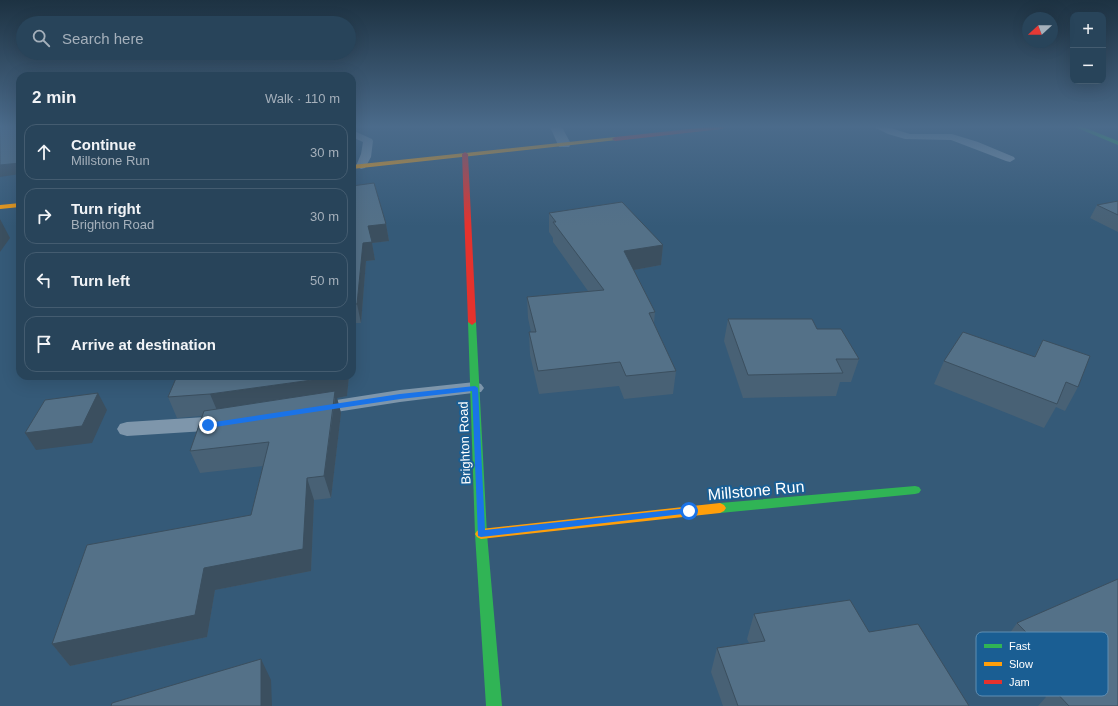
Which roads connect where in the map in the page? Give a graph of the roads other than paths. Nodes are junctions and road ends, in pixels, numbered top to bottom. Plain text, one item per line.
1 (365, 160) edge
2 (411, 160) edge
3 (465, 160) edge
4 (356, 166) edge
5 (16, 205) edge
6 (0, 207) edge
7 (475, 388) junction
8 (302, 411) edge
9 (239, 420) edge
10 (127, 429) dead end
11 (915, 490) dead end
12 (481, 534) junction
13 (494, 706) edge

1 - 4 lane
2 - 4 street
3 - 7 street, Brighton Road
5 - 6 street
7 - 8 lane
7 - 12 street, Brighton Road
9 - 10 lane
11 - 12 street, Millstone Run
12 - 13 street, Brighton Road

